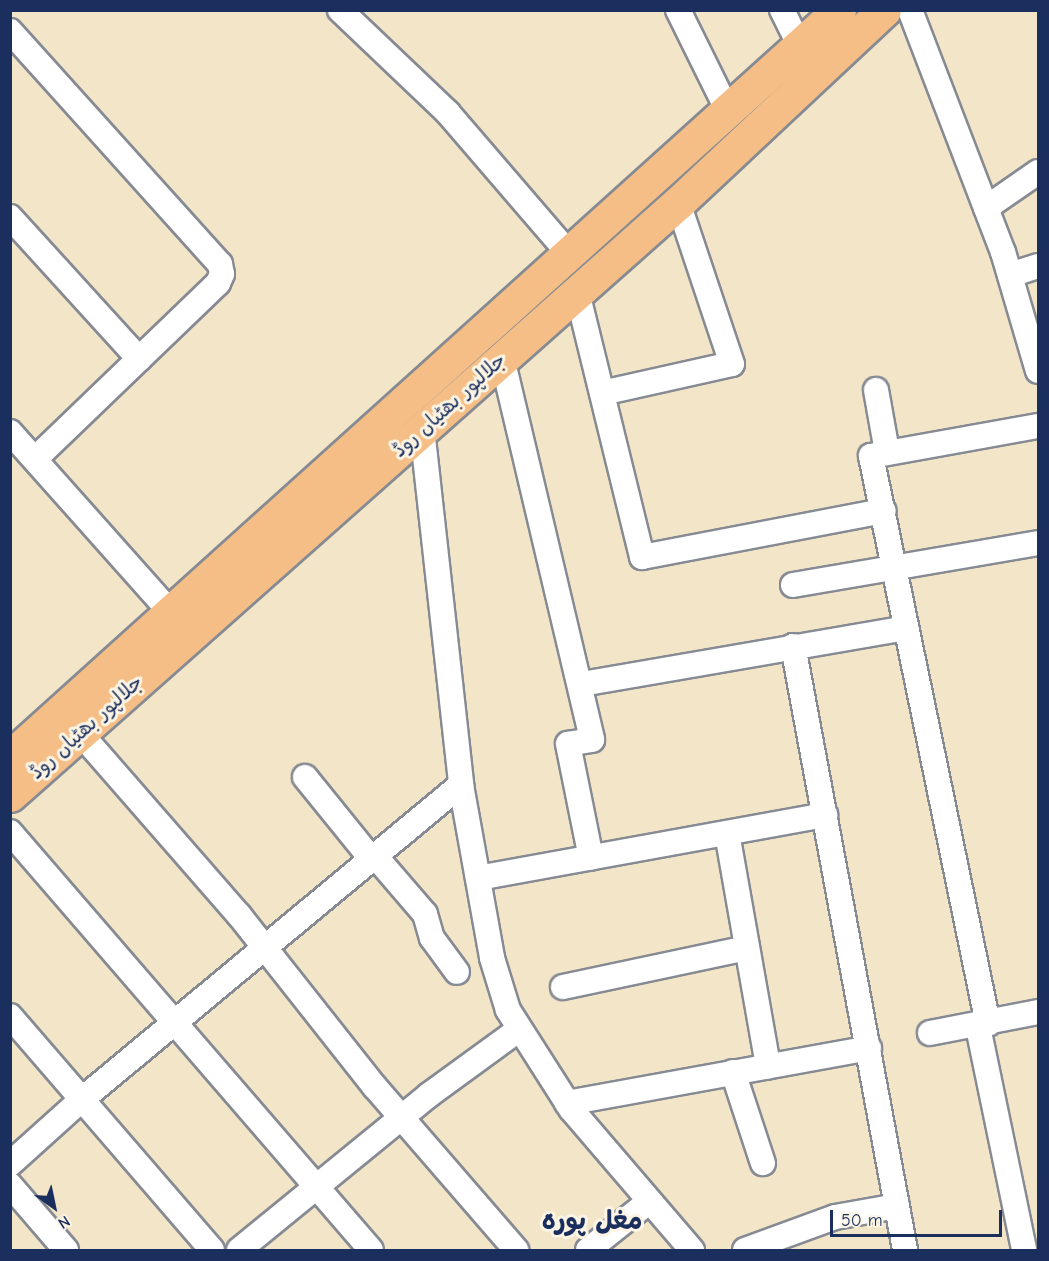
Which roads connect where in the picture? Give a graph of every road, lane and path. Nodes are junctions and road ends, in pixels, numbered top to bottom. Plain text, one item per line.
1 (340, 10) edge
2 (678, 10) edge
3 (782, 10) edge
4 (839, 10) edge
5 (884, 10) edge
6 (910, 10) edge
7 (10, 31) edge
8 (800, 46) junction
9 (728, 111) junction
10 (1038, 172) edge
11 (678, 202) junction
12 (986, 208) junction
13 (10, 216) edge
14 (570, 255) junction
15 (1038, 266) edge
16 (1010, 275) junction
17 (577, 292) junction
18 (502, 358) junction
19 (139, 359) junction
20 (1038, 371) edge
21 (876, 390) dead end
22 (602, 393) junction
23 (1038, 426) edge
24 (422, 429) junction
25 (10, 432) edge
26 (887, 452) junction
27 (35, 459) junction
28 (884, 511) junction
29 (1038, 543) edge
30 (894, 568) junction
31 (793, 585) dead end
32 (172, 614) junction
33 (906, 628) junction
34 (794, 646) junction
35 (582, 684) junction
36 (80, 733) junction
37 (10, 757) edge
38 (305, 777) dead end
39 (460, 785) junction
40 (10, 795) edge
41 (825, 815) junction
42 (10, 832) edge
43 (727, 833) junction
44 (591, 858) junction
45 (374, 859) junction
46 (478, 878) junction
47 (747, 948) junction
48 (265, 949) junction
49 (457, 972) dead end
50 (563, 987) dead end
51 (1038, 1012) edge
52 (10, 1016) edge
53 (176, 1022) junction
54 (983, 1025) junction
55 (518, 1030) junction
56 (930, 1033) dead end
57 (868, 1048) junction
58 (768, 1066) junction
59 (733, 1072) junction
60 (80, 1101) junction
61 (567, 1103) junction
62 (401, 1118) junction
63 (763, 1163) dead end
64 (10, 1164) edge
65 (10, 1185) edge
66 (317, 1187) junction
67 (647, 1203) junction
68 (897, 1206) junction
69 (66, 1251) edge
70 (212, 1251) edge
71 (239, 1251) edge
72 (370, 1251) edge
73 (516, 1251) edge
74 (588, 1251) edge
75 (692, 1251) edge
76 (745, 1251) edge
77 (905, 1251) edge
78 (1024, 1251) edge

1 - 14 street
2 - 9 street
3 - 8 street
4 - 8 main road, جلالپور بھٹیاں روڈ
5 - 11 main road, جلالپور بھٹیاں روڈ
6 - 12 street
7 - 19 street
8 - 9 main road, جلالپور بھٹیاں روڈ
9 - 14 main road, جلالپور بھٹیاں روڈ
10 - 12 street
11 - 17 main road, جلالپور بھٹیاں روڈ
11 - 22 street
12 - 16 street
13 - 19 street
14 - 32 main road, جلالپور بھٹیاں روڈ
15 - 16 street
16 - 20 street
17 - 18 main road, جلالپور بھٹیاں روڈ
17 - 22 street
18 - 24 main road, جلالپور بھٹیاں روڈ
18 - 35 street
19 - 27 street
21 - 26 street
22 - 28 street
23 - 26 street
24 - 36 main road, جلالپور بھٹیاں روڈ
24 - 39 street
25 - 27 street
26 - 28 street
27 - 32 street
28 - 30 street
29 - 30 street
30 - 31 street
30 - 33 street
32 - 37 main road, جلالپور بھٹیاں روڈ
33 - 34 street
33 - 54 street
34 - 35 street
34 - 41 street
35 - 44 street
36 - 40 main road, جلالپور بھٹیاں روڈ
36 - 48 street
38 - 45 street
39 - 45 street
39 - 46 street
41 - 43 street
41 - 57 street
42 - 53 street
43 - 44 street
43 - 47 street
44 - 46 street
45 - 48 street
45 - 49 street
46 - 55 street
47 - 50 street
47 - 58 street
48 - 53 street
48 - 62 street
51 - 54 street
52 - 60 street
53 - 60 street
53 - 66 street
54 - 56 street
54 - 78 street
55 - 61 street
55 - 62 street
57 - 58 street
57 - 68 street
58 - 59 street
59 - 61 street
59 - 63 street
60 - 64 street
60 - 70 street
61 - 67 street
62 - 66 street
62 - 73 street
65 - 69 street
66 - 71 street
66 - 72 street
67 - 74 street
67 - 75 street
68 - 76 street
68 - 77 street

